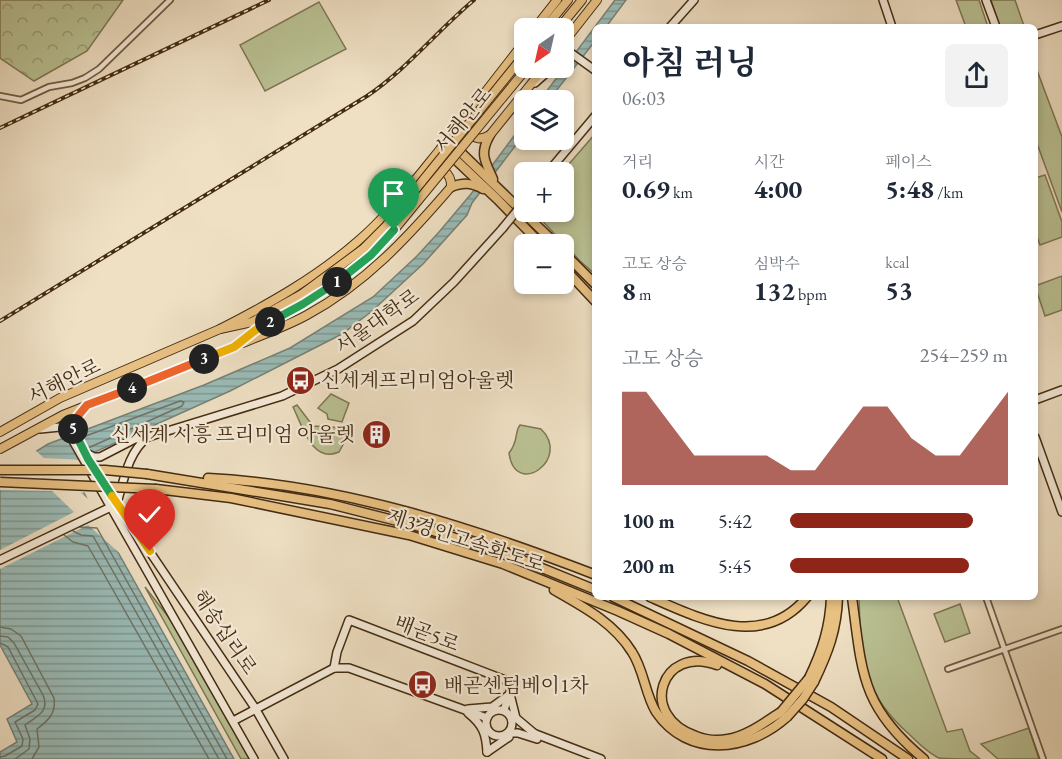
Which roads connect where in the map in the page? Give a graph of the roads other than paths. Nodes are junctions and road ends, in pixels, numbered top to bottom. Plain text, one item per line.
1 (170, 0) edge
2 (557, 0) edge
3 (568, 0) edge
4 (582, 0) edge
5 (597, 0) edge
6 (694, 0) edge
7 (883, 0) edge
8 (986, 0) edge
9 (542, 18) edge
10 (553, 18) edge
11 (567, 18) edge
12 (673, 24) edge
13 (891, 24) edge
14 (995, 24) edge
15 (1062, 26) edge
16 (574, 29) edge
17 (1038, 34) edge
18 (514, 55) edge
19 (574, 56) edge
20 (592, 67) edge
21 (514, 68) edge
22 (519, 78) edge
23 (536, 78) edge
24 (541, 78) edge
25 (526, 90) edge
26 (528, 90) edge
27 (0, 96) edge
28 (514, 105) edge
29 (592, 116) edge
30 (466, 117) junction
31 (592, 120) edge
32 (589, 123) junction
33 (490, 135) junction
34 (445, 143) junction
35 (556, 162) edge
36 (426, 167) junction
37 (477, 173) junction
38 (451, 187) junction
39 (496, 191) junction
40 (514, 214) edge
41 (533, 234) edge
42 (545, 234) edge
43 (574, 263) edge
44 (574, 279) edge
45 (592, 281) edge
46 (592, 298) edge
47 (220, 329) junction
48 (234, 347) junction
49 (1062, 390) edge
50 (1038, 399) edge
51 (87, 405) junction
52 (37, 429) junction
53 (0, 432) edge
54 (148, 437) junction
55 (1038, 445) edge
56 (0, 449) edge
57 (84, 452) junction
58 (0, 470) edge
59 (162, 476) junction
60 (0, 482) edge
61 (114, 505) junction
62 (1062, 512) edge
63 (0, 560) edge
64 (503, 564) junction
65 (592, 573) edge
66 (592, 588) edge
67 (619, 600) edge
68 (658, 600) edge
69 (804, 600) edge
70 (831, 600) edge
71 (838, 600) edge
72 (852, 600) edge
73 (987, 600) edge
74 (1062, 629) edge
75 (1004, 649) junction
76 (334, 668) junction
77 (948, 669) dead end
78 (812, 680) junction
79 (765, 684) junction
80 (510, 694) junction
81 (255, 708) junction
82 (464, 709) junction
83 (504, 710) junction
84 (784, 714) junction
85 (487, 718) junction
86 (512, 721) junction
87 (233, 722) junction
88 (508, 733) junction
89 (494, 735) junction
90 (534, 736) junction
91 (485, 756) edge
92 (254, 759) edge
93 (284, 759) edge
94 (591, 759) edge
95 (601, 759) edge
96 (882, 759) edge
97 (908, 759) edge
98 (924, 759) edge
99 (1043, 759) edge

1 - 27 street
2 - 9 main road
3 - 10 main road
4 - 11 main road
5 - 16 main road
6 - 12 main road
7 - 13 main road
8 - 14 main road
15 - 17 main road
18 - 30 main road
19 - 20 main road
21 - 47 main road, 서해안로, bridge
22 - 48 main road, 서해안로, bridge
23 - 25 main road
24 - 26 main road
28 - 33 main road
29 - 32 main road
30 - 33 main road
30 - 34 main road
31 - 32 main road
32 - 35 main road
33 - 37 highway
34 - 36 main road
34 - 37 highway
36 - 38 main road
36 - 47 main road
37 - 38 highway
37 - 39 highway
37 - 39 highway
38 - 48 main road
39 - 41 highway
39 - 42 highway
40 - 54 main road, 서울대학로, bridge
43 - 45 highway
44 - 46 highway
47 - 53 main road, 서해안로
48 - 51 main road, 서해안로
49 - 50 main road
51 - 52 main road, 서해안로
51 - 57 main road, 해송십리로
52 - 56 main road, 서해안로
52 - 61 main road, 해송십리로
54 - 57 main road, 서울대학로
54 - 61 main road
55 - 62 main road
57 - 61 main road, 해송십리로
58 - 59 highway, 제3경인고속화도로, bridge
59 - 65 highway
59 - 66 highway, 제3경인고속화도로
60 - 64 highway, 제3경인고속화도로, bridge
61 - 63 main road
61 - 81 main road, 해송십리로
61 - 87 main road, 해송십리로
64 - 79 highway, 제3경인고속화도로
64 - 84 highway
67 - 97 highway
68 - 69 highway
70 - 78 highway
71 - 78 highway
72 - 98 highway
73 - 75 street
74 - 75 street
75 - 77 street
75 - 99 street
76 - 80 main road, 배곧5로
76 - 81 main road
76 - 82 main road
78 - 84 highway, bridge
79 - 84 highway
79 - 96 highway, 제3경인고속화도로
80 - 82 main road
80 - 83 main road
80 - 90 main road
81 - 87 main road
81 - 93 main road, 해송십리로
82 - 85 main road
82 - 91 main road
83 - 85 main road
83 - 86 main road
85 - 89 main road
86 - 88 main road
86 - 90 main road
87 - 92 main road, 해송십리로
88 - 89 main road
88 - 90 main road
89 - 91 main road
90 - 91 main road
90 - 94 main road
90 - 95 main road

